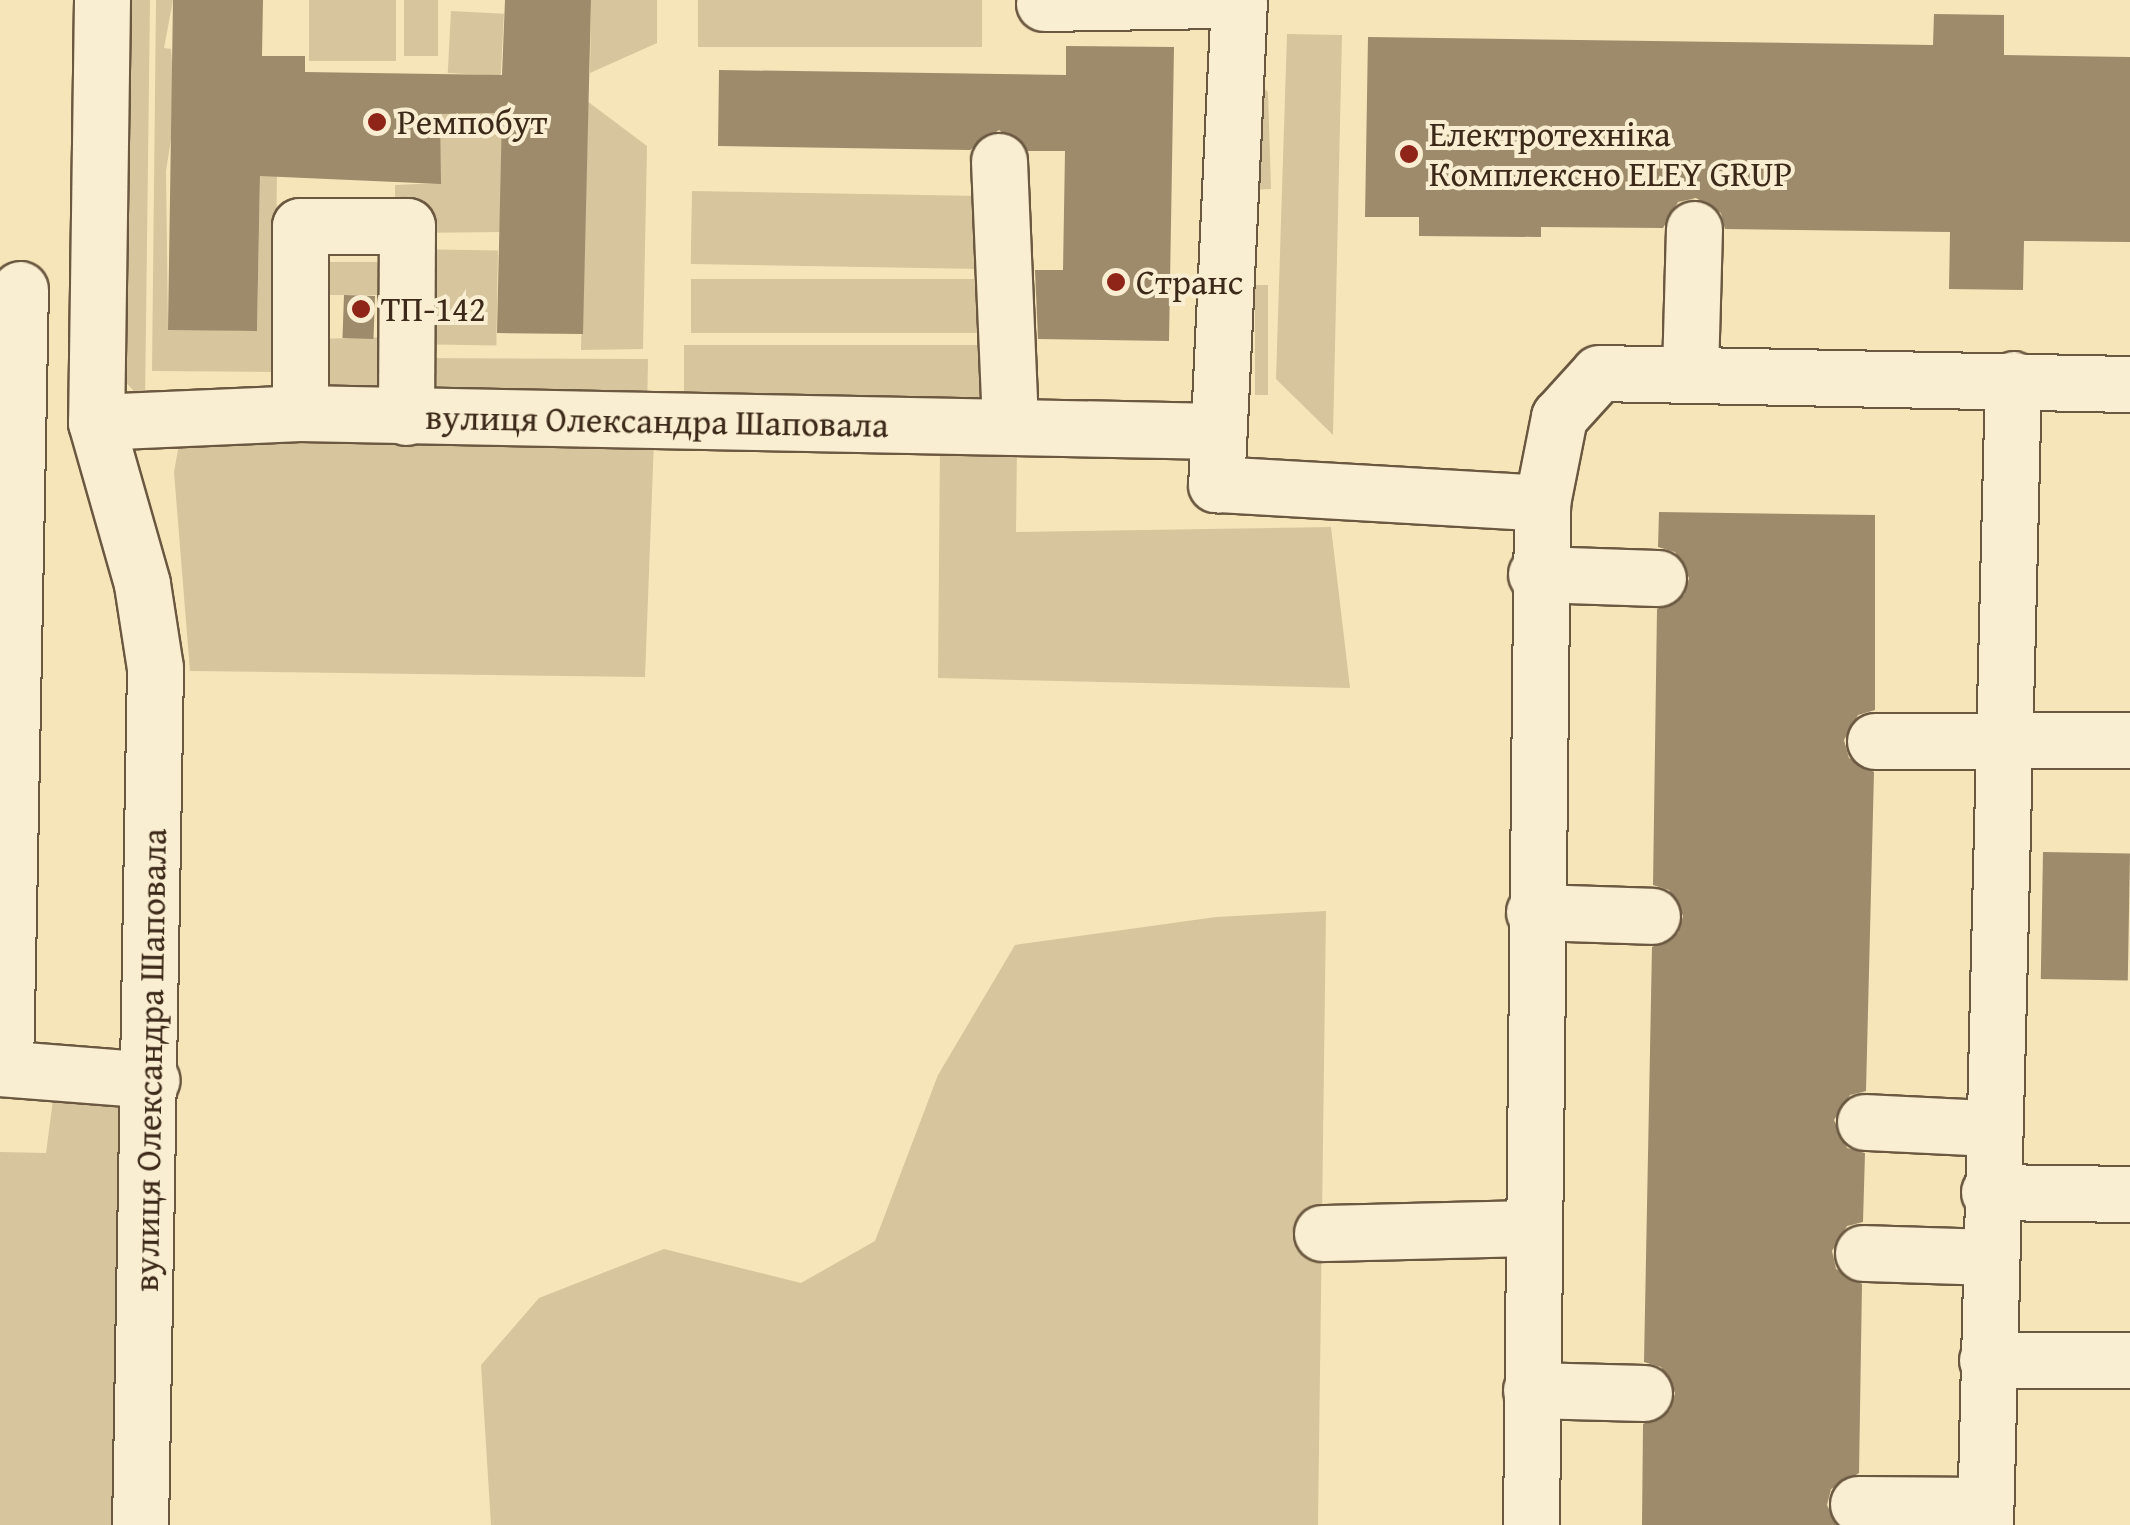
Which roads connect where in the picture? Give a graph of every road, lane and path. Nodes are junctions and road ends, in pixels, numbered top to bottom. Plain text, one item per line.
1 (102, 0) edge
2 (1215, 0) edge
3 (1239, 0) edge
4 (1044, 4) dead end
5 (999, 161) dead end
6 (1694, 228) dead end
7 (20, 290) dead end
8 (1690, 372) junction
9 (2014, 379) junction
10 (2130, 384) edge
11 (300, 413) junction
12 (406, 416) junction
13 (96, 422) junction
14 (1010, 427) junction
15 (1219, 430) junction
16 (1542, 503) junction
17 (1536, 574) junction
18 (1658, 578) dead end
19 (2130, 740) edge
20 (1875, 741) dead end
21 (2008, 744) junction
22 (1534, 912) junction
23 (1652, 916) dead end
24 (3, 1068) edge
25 (152, 1080) junction
26 (1865, 1122) dead end
27 (1989, 1128) junction
28 (1988, 1192) junction
29 (2130, 1194) edge
30 (1532, 1228) junction
31 (1322, 1233) dead end
32 (1863, 1253) dead end
33 (1988, 1256) junction
34 (1987, 1360) junction
35 (2130, 1360) edge
36 (1532, 1390) junction
37 (1644, 1394) dead end
38 (1858, 1504) dead end
39 (1985, 1515) edge
40 (140, 1525) edge
41 (1531, 1525) edge

1 - 13 lane, вулиця Олександра Шаповала
2 - 4 lane
3 - 15 lane
5 - 14 lane
6 - 8 lane
7 - 24 lane
8 - 9 lane
8 - 16 lane
9 - 10 lane
9 - 21 lane
11 - 12 lane, вулиця Олександра Шаповала
11 - 12 lane
11 - 13 lane, вулиця Олександра Шаповала
12 - 14 lane, вулиця Олександра Шаповала
13 - 25 lane, вулиця Олександра Шаповала
14 - 15 lane, вулиця Олександра Шаповала
15 - 16 lane
16 - 17 lane
17 - 18 lane
17 - 22 lane
19 - 21 lane
20 - 21 lane
21 - 27 lane
22 - 23 lane
22 - 30 lane
24 - 25 lane
25 - 40 lane, вулиця Олександра Шаповала
26 - 27 lane
27 - 28 lane
28 - 29 lane
28 - 33 lane
30 - 31 lane
30 - 36 lane
32 - 33 lane
33 - 34 lane
34 - 35 lane
34 - 39 lane
36 - 37 lane
36 - 41 lane
38 - 39 lane

